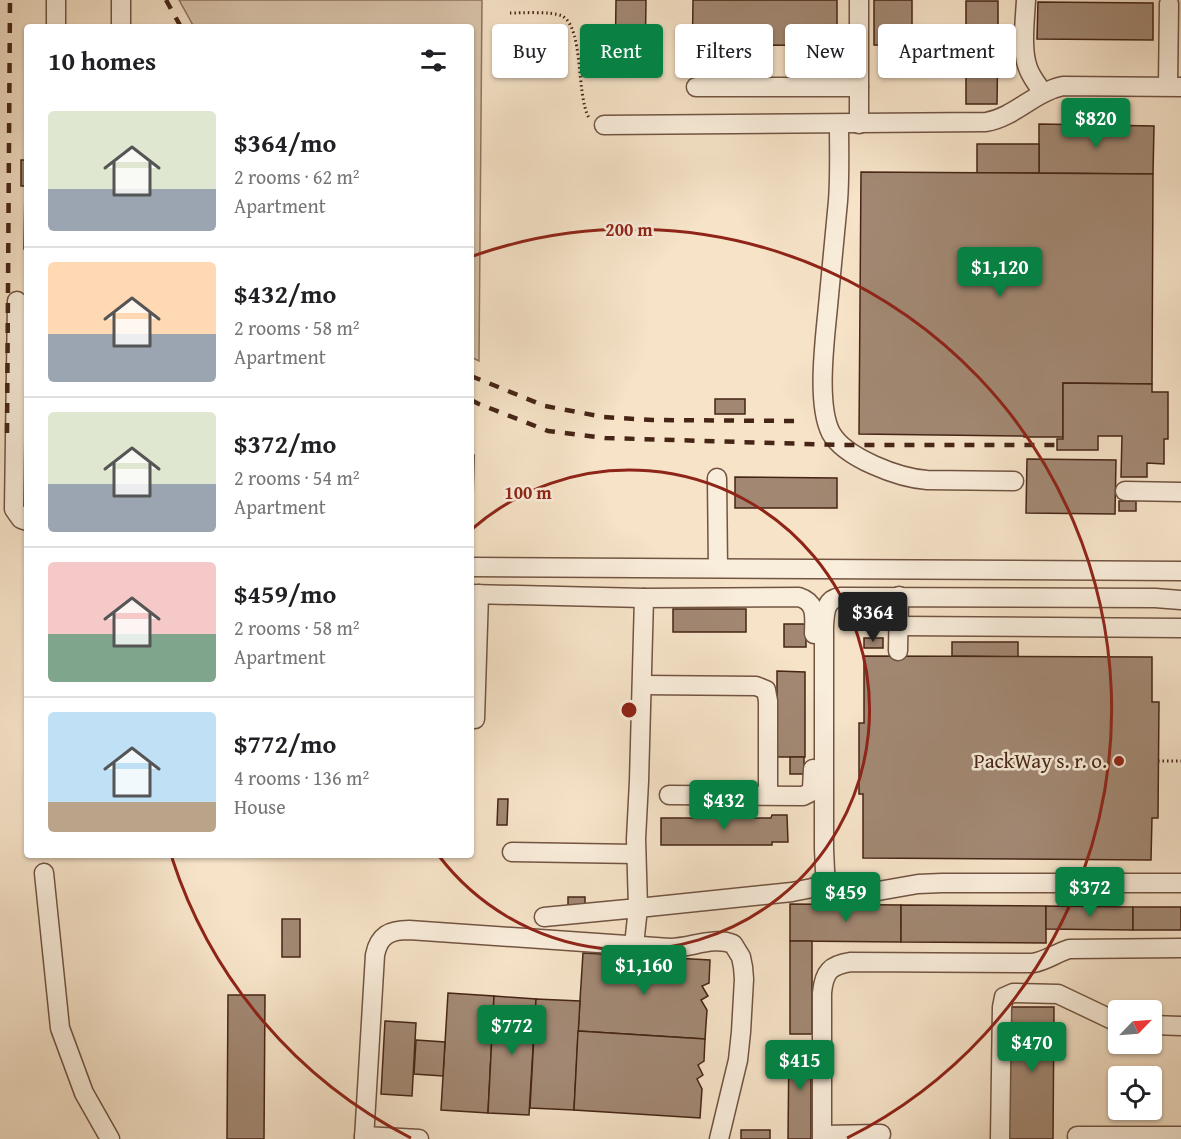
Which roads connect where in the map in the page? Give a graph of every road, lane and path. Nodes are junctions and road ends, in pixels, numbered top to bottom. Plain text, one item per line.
1 (56, 0) edge
2 (120, 0) edge
3 (859, 0) edge
4 (1026, 0) edge
5 (1169, 4) dead end
6 (510, 13) dead end
7 (56, 24) edge
8 (121, 24) edge
9 (859, 24) edge
10 (1174, 65) edge
11 (859, 78) edge
12 (1174, 86) edge
13 (696, 87) dead end
14 (859, 87) junction
15 (1043, 93) junction
16 (859, 123) junction
17 (839, 124) junction
18 (604, 126) joint
19 (17, 301) dead end
20 (21, 370) edge
21 (717, 478) dead end
22 (1014, 482) dead end
23 (1125, 491) dead end
24 (1181, 492) edge
25 (24, 520) edge
26 (474, 567) edge
27 (718, 568) junction
28 (1181, 571) edge
29 (475, 594) edge
30 (899, 596) junction
31 (1031, 597) junction
32 (644, 598) junction
33 (1067, 598) junction
34 (1116, 598) junction
35 (1181, 600) edge
36 (898, 626) junction
37 (1031, 627) junction
38 (1067, 627) junction
39 (1116, 627) junction
40 (1181, 628) edge
41 (898, 651) dead end
42 (642, 685) junction
43 (475, 719) dead end
44 (1158, 761) dead end
45 (1181, 761) edge
46 (669, 795) dead end
47 (768, 795) junction
48 (512, 852) dead end
49 (636, 854) junction
50 (44, 873) dead end
51 (827, 883) junction
52 (1181, 883) edge
53 (638, 908) junction
54 (544, 918) dead end
55 (633, 945) junction
56 (1181, 948) edge
57 (1108, 1018) edge
58 (1162, 1025) edge
59 (1181, 1026) edge
60 (881, 1134) dead end
61 (1077, 1136) dead end
62 (364, 1137) edge
63 (822, 1137) edge
64 (1128, 1137) edge
65 (1170, 1137) edge
66 (110, 1139) edge
67 (419, 1139) edge
68 (718, 1139) edge
69 (1000, 1139) edge

1 - 7 lane
2 - 8 lane
3 - 9 lane
4 - 15 lane
5 - 10 lane
6 - 18 path
10 - 12 lane
11 - 14 lane
12 - 15 lane
13 - 14 lane
14 - 16 lane
15 - 16 lane
16 - 17 lane
17 - 18 lane
17 - 22 lane
19 - 20 lane
20 - 25 lane
21 - 27 lane
23 - 24 lane
26 - 27 lane
27 - 28 lane
29 - 32 lane
29 - 43 lane
30 - 31 lane
30 - 36 lane
30 - 51 lane
31 - 33 lane
31 - 37 lane
32 - 42 lane
32 - 47 lane
33 - 34 lane
33 - 38 lane
34 - 35 lane
34 - 39 lane
36 - 37 lane
36 - 41 lane
37 - 38 lane
38 - 39 lane
39 - 40 lane
42 - 47 lane
42 - 49 lane
44 - 45 path
46 - 47 lane
48 - 49 lane
49 - 53 lane
50 - 66 lane
51 - 52 lane
51 - 53 lane
53 - 54 lane
53 - 55 lane
55 - 62 lane
55 - 68 lane
56 - 63 lane
57 - 69 lane
58 - 59 lane
60 - 63 lane
61 - 64 lane
62 - 67 lane
64 - 65 lane

